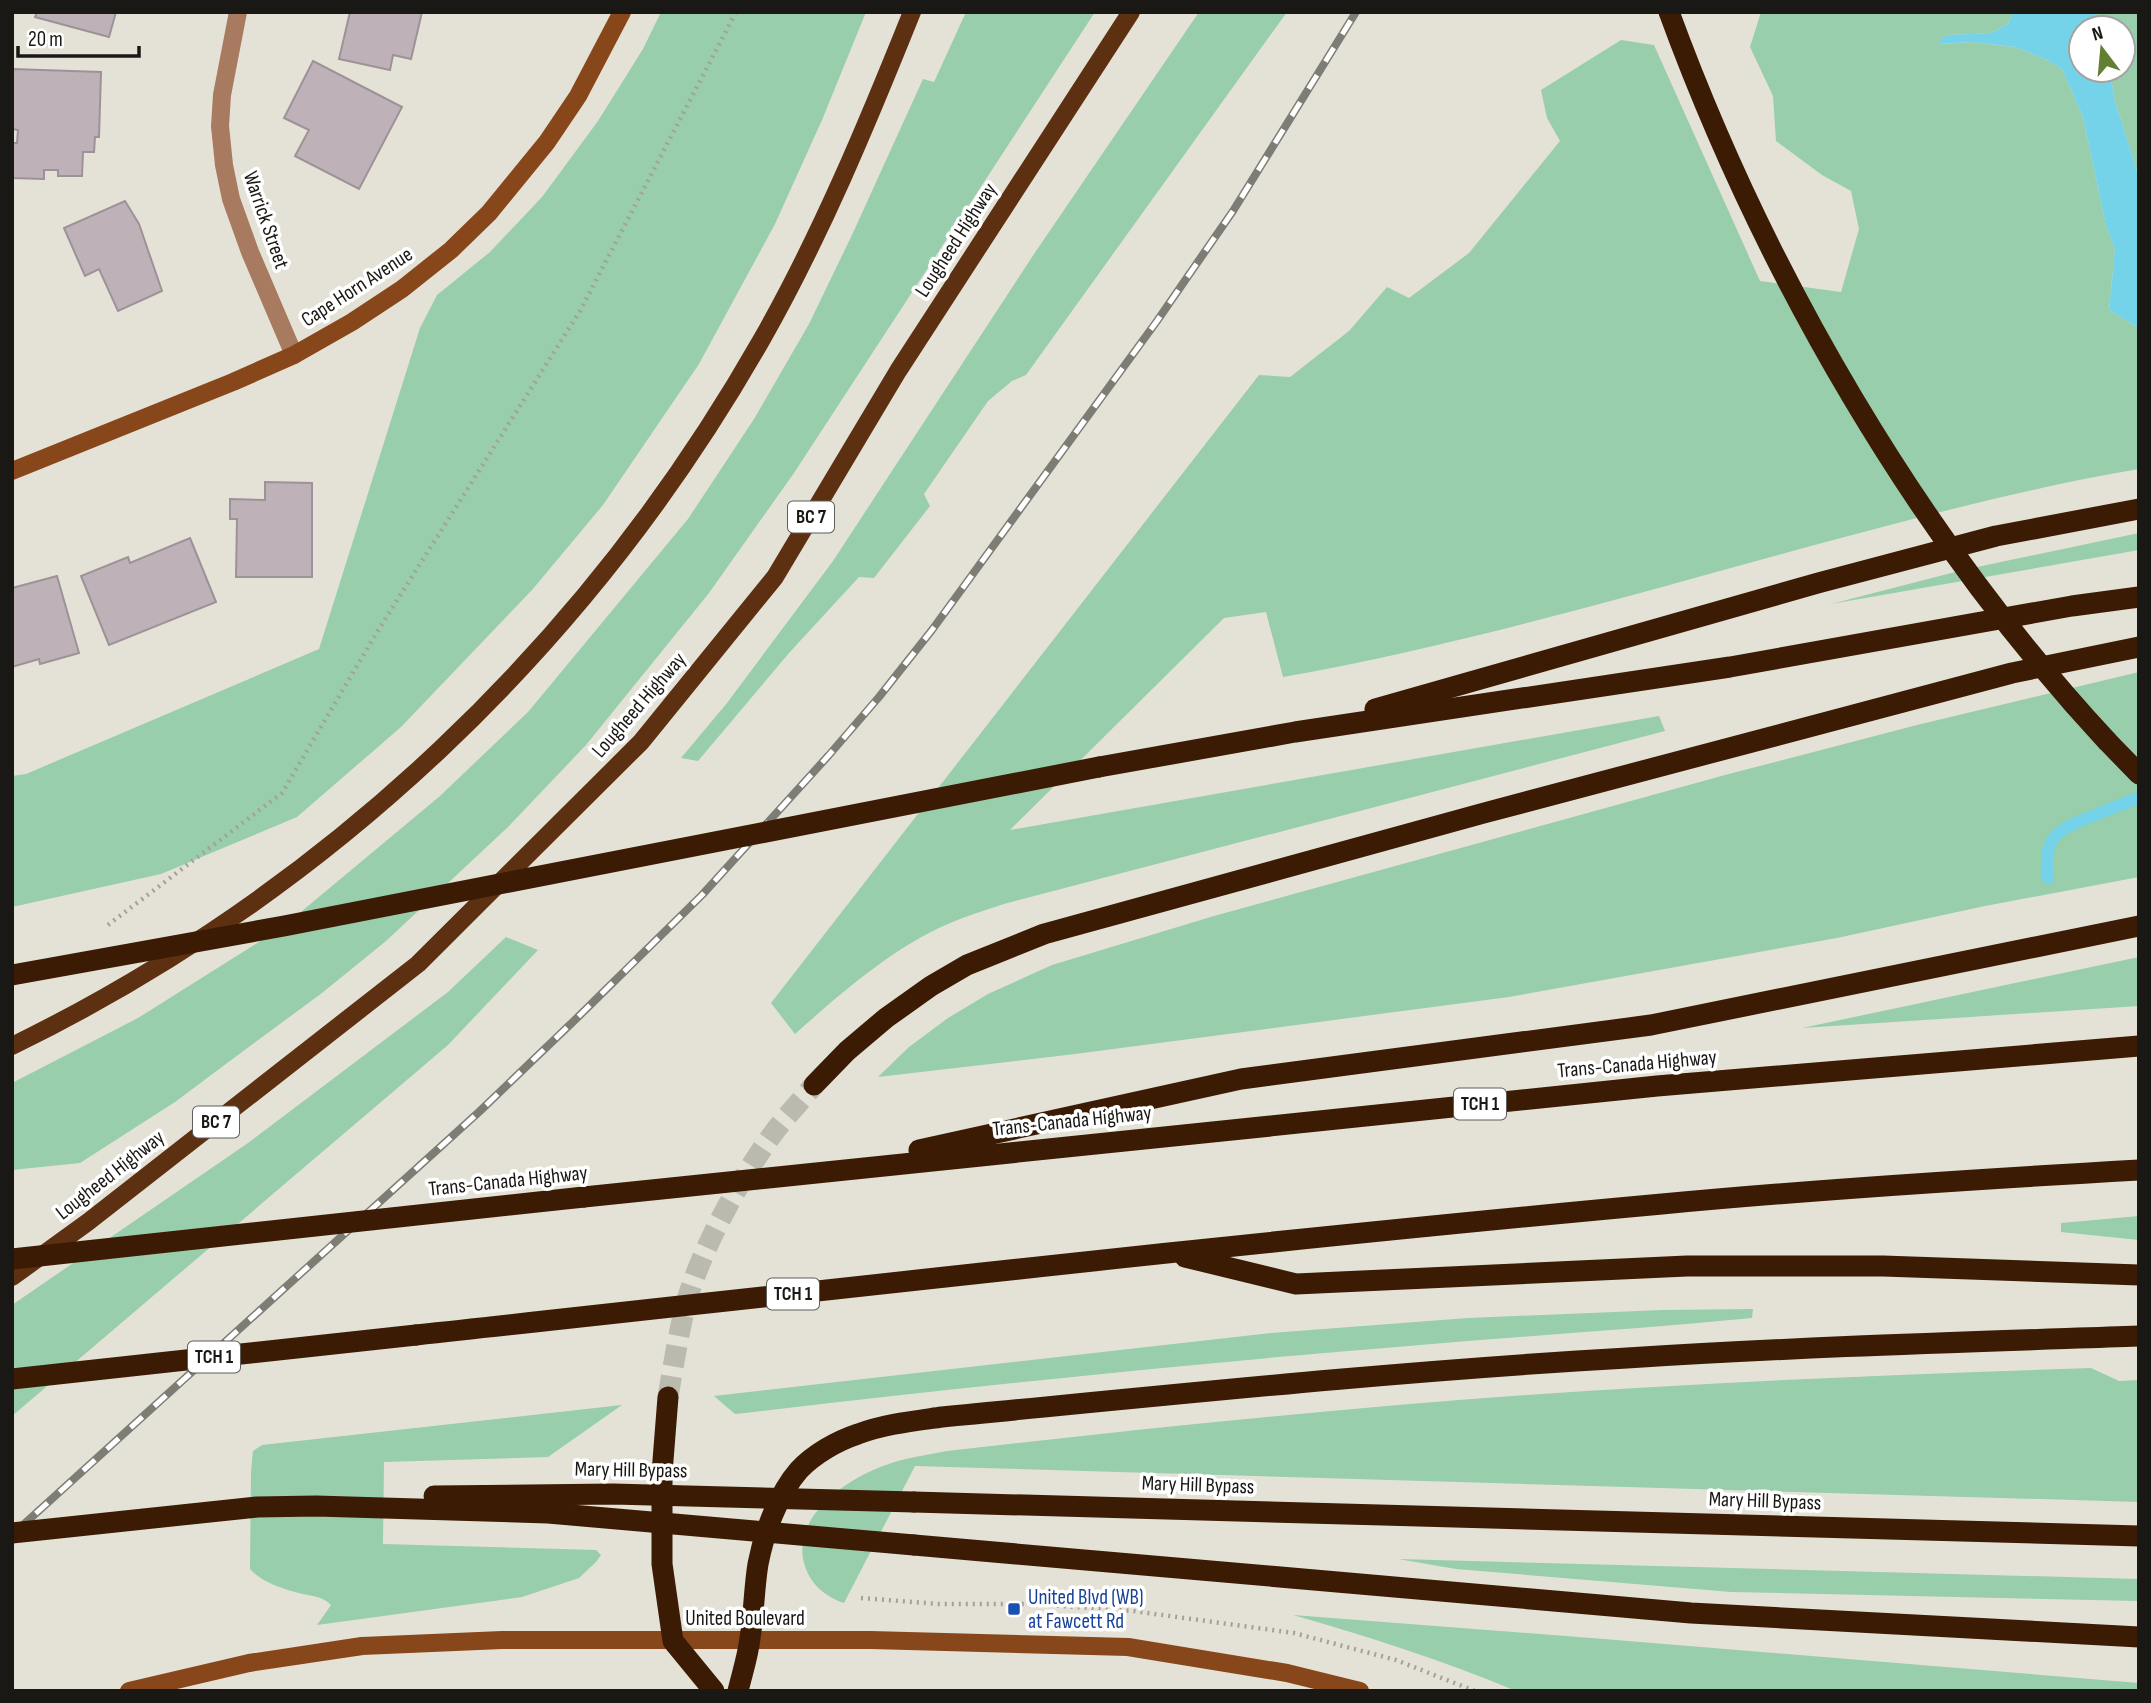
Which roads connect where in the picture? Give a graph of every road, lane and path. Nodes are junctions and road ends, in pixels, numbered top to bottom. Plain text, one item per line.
1 (238, 12) edge
2 (622, 12) edge
3 (736, 12) edge
4 (912, 12) edge
5 (1131, 12) edge
6 (1669, 12) edge
7 (294, 355) junction
8 (12, 471) edge
9 (2139, 509) edge
10 (2139, 597) edge
11 (2139, 646) edge
12 (1295, 732) junction
13 (2107, 741) junction
14 (2139, 767) edge
15 (2139, 774) edge
16 (2139, 926) edge
17 (105, 927) dead end
18 (12, 975) edge
19 (12, 1046) edge
20 (2139, 1046) edge
21 (814, 1085) tunnel mouth
22 (2139, 1170) edge
23 (821, 1171) junction
24 (1169, 1253) junction
25 (12, 1259) edge
26 (2139, 1275) edge
27 (12, 1277) edge
28 (2139, 1336) edge
29 (12, 1379) edge
30 (668, 1397) tunnel mouth
31 (257, 1507) junction
32 (12, 1533) edge
33 (2139, 1536) edge
34 (2139, 1637) edge
35 (673, 1641) junction
36 (750, 1642) junction
37 (130, 1691) edge
38 (714, 1691) edge
39 (738, 1691) edge
40 (1360, 1691) edge

1 - 7 street, Warrick Street
2 - 7 main road, Cape Horn Avenue
3 - 17 path
4 - 19 main road
5 - 27 main road, Lougheed Highway / BC 7
6 - 13 highway, bridge
7 - 8 main road, Cape Horn Avenue
9 - 12 highway
10 - 12 highway
11 - 21 highway
12 - 18 highway, bridge
13 - 14 highway
13 - 15 highway
16 - 23 highway
20 - 23 highway, Trans-Canada Highway / TCH 1
22 - 24 highway, TCH 1
23 - 25 highway, Trans-Canada Highway / TCH 1, bridge
24 - 26 highway
24 - 29 highway, TCH 1, bridge
28 - 36 highway
30 - 35 highway
31 - 32 highway, bridge
31 - 33 highway, Mary Hill Bypass, bridge
31 - 34 highway, bridge
35 - 36 main road, United Boulevard
35 - 37 main road, United Boulevard
35 - 38 highway
36 - 39 highway
36 - 40 main road, United Boulevard

